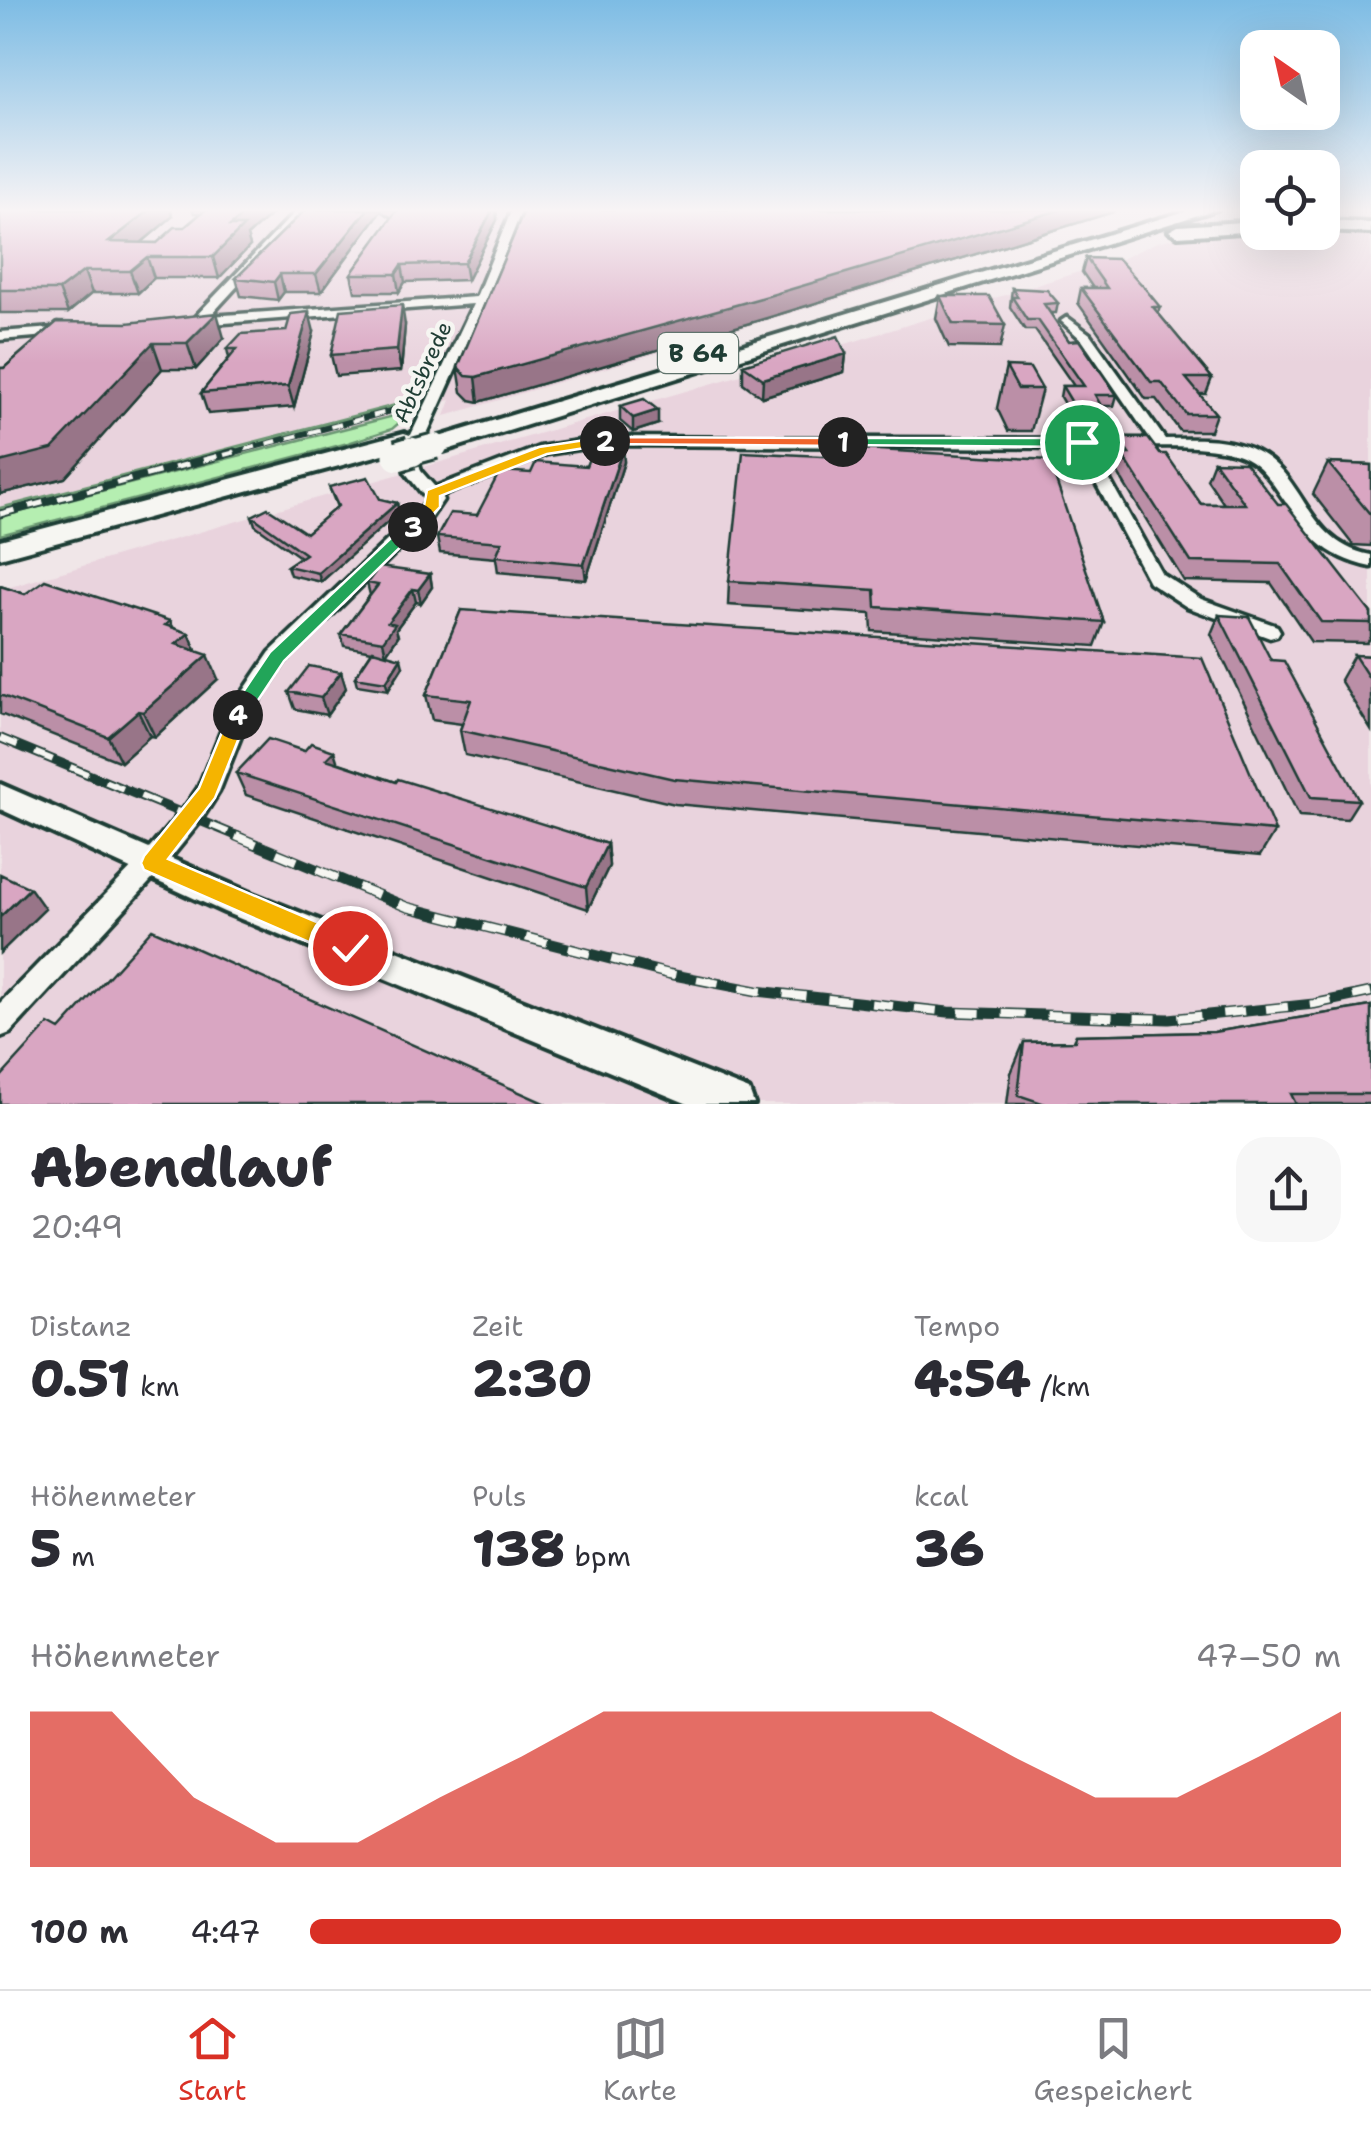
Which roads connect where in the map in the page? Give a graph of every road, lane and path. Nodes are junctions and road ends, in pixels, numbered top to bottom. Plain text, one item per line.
1 (256, 261) edge
2 (496, 261) edge
3 (1001, 261) edge
4 (1037, 261) edge
5 (480, 300) junction
6 (199, 321) junction
7 (1067, 321) dead end
8 (184, 322) edge
9 (84, 329) edge
10 (0, 336) edge
11 (436, 438) junction
12 (1082, 442) junction
13 (1160, 443) junction
14 (401, 448) junction
15 (432, 494) junction
16 (0, 549) edge
17 (1371, 561) edge
18 (0, 564) edge
19 (1270, 631) dead end
20 (0, 796) edge
21 (152, 863) junction
22 (0, 1023) edge
23 (735, 1104) edge

1 - 6 street
2 - 5 street, Abtsbrede
3 - 11 highway, B 64
4 - 11 highway, B 64
5 - 6 street
5 - 15 street, Abtsbrede
6 - 8 street
7 - 13 street
9 - 10 street
11 - 14 highway, B 64, bridge
12 - 13 street
12 - 15 street
12 - 19 street
13 - 17 street
14 - 16 highway, B 64
14 - 18 highway, B 64
15 - 21 street
20 - 21 main road
21 - 22 street
21 - 23 main road

